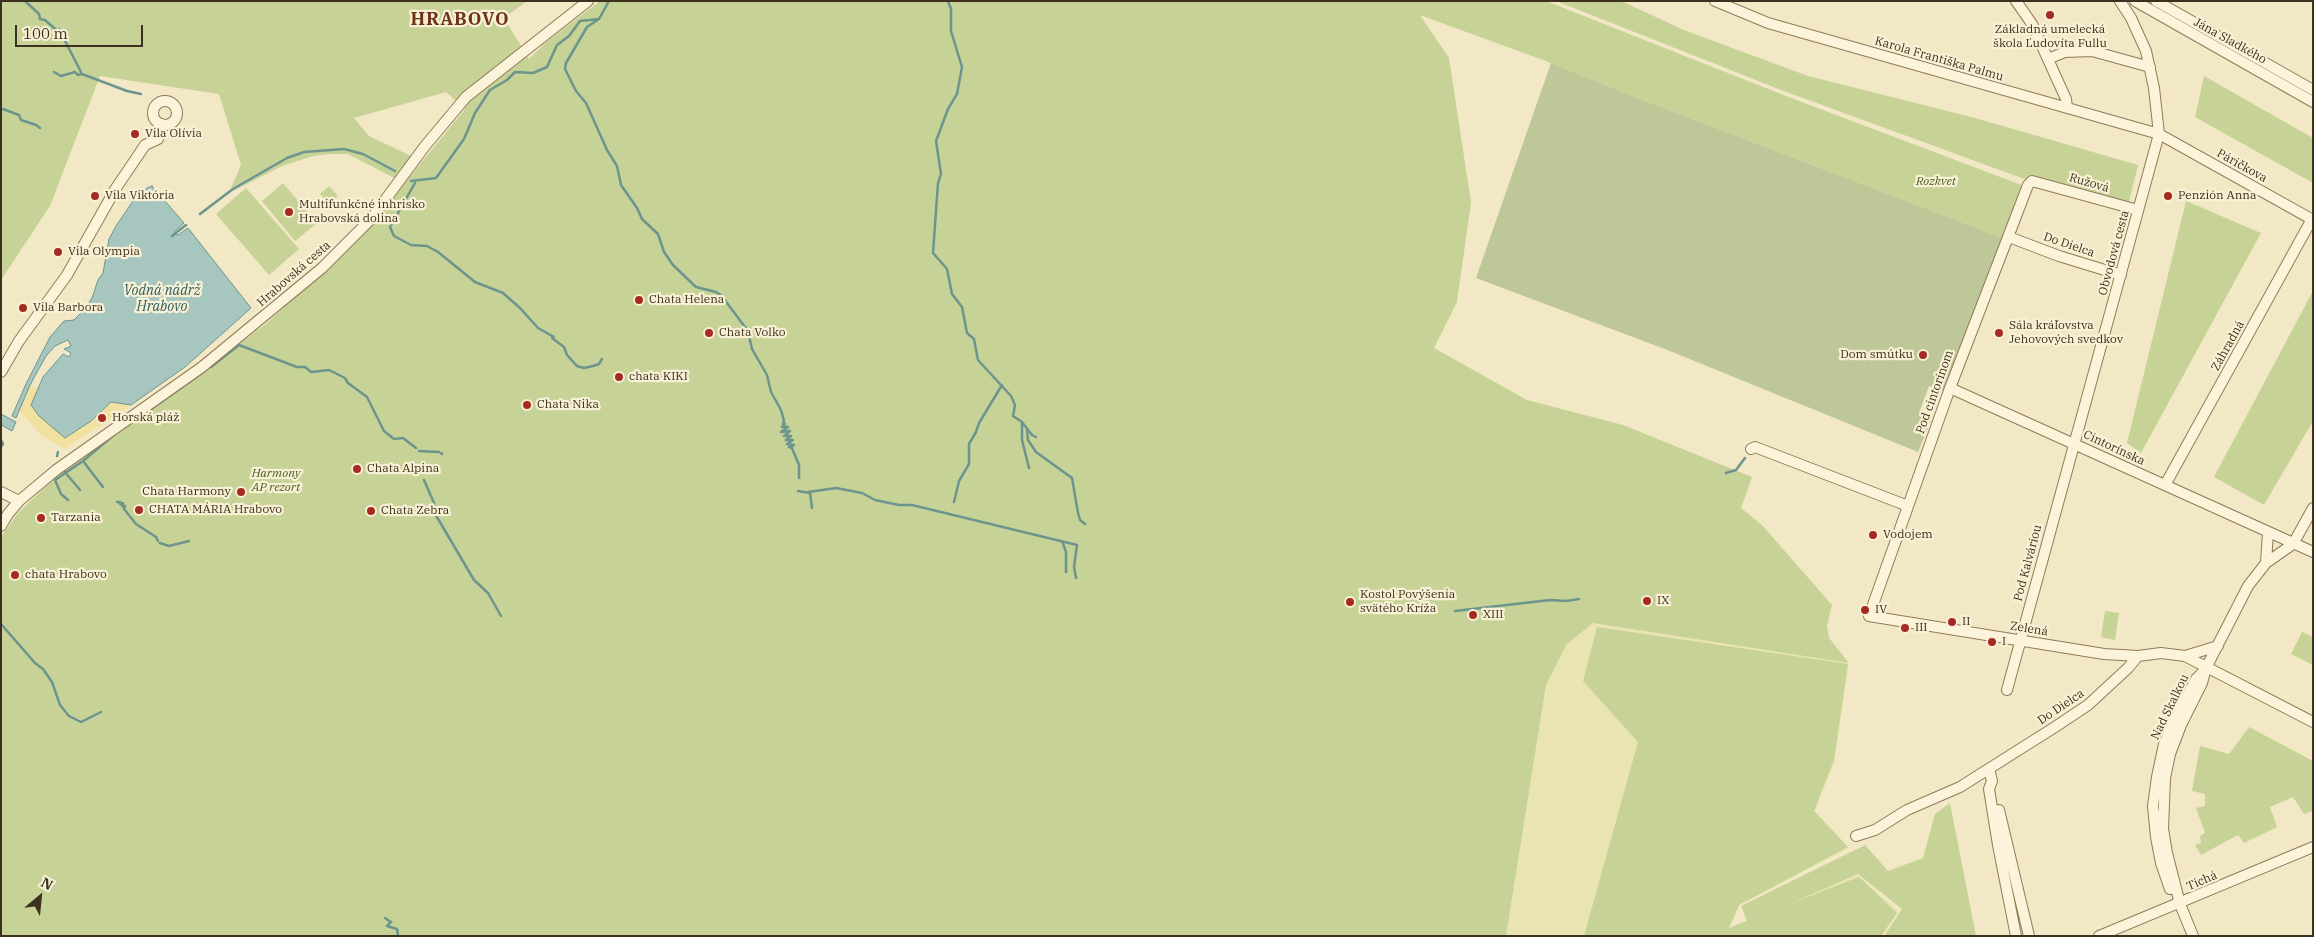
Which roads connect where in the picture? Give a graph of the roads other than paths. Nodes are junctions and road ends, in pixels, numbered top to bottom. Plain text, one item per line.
1 (588, 1) edge
2 (1715, 1) edge
3 (2016, 1) edge
4 (2120, 1) edge
5 (2135, 1) edge
6 (2156, 1) edge
7 (2048, 59) junction
8 (2150, 67) junction
9 (2313, 90) edge
10 (2313, 102) edge
11 (2067, 108) junction
12 (162, 124) dead end
13 (2159, 134) junction
14 (2032, 181) joint
15 (2138, 210) junction
16 (2312, 220) edge
17 (2009, 237) junction
18 (2121, 275) junction
19 (1, 372) edge
20 (1950, 388) junction
21 (2074, 443) junction
22 (1751, 449) dead end
23 (2165, 485) junction
24 (1, 492) edge
25 (19, 501) junction
26 (1908, 506) junction
27 (2313, 508) edge
28 (5, 514) edge
29 (1, 526) edge
30 (2268, 532) junction
31 (2293, 544) junction
32 (2313, 552) edge
33 (2266, 563) junction
34 (1869, 616) joint
35 (2020, 640) junction
36 (2218, 646) junction
37 (2138, 656) junction
38 (2185, 656) junction
39 (2206, 668) junction
40 (2006, 690) dead end
41 (2313, 722) edge
42 (1989, 769) junction
43 (1992, 781) junction
44 (1856, 836) dead end
45 (2313, 848) edge
46 (2180, 904) junction
47 (2016, 936) edge
48 (2029, 936) edge
49 (2099, 936) edge
50 (2193, 936) edge

1 - 25 street, Hrabovská cesta
2 - 11 street, Karola Františka Palmu
3 - 7 street
4 - 8 street, Obvodová cesta
5 - 10 street, Jána Sladkého
6 - 9 street, Jána Sladkého
7 - 8 street
7 - 11 street
8 - 13 street, Obvodová cesta
11 - 13 street, Karola Františka Palmu
12 - 19 street
13 - 15 street, Obvodová cesta
13 - 16 street, Páričkova
14 - 15 street, Ružová
14 - 17 street, Pod cintorínom
15 - 18 street, Obvodová cesta
16 - 23 street, Záhradná
17 - 18 street, Do Dielca
17 - 20 street, Pod cintorínom
18 - 21 street, Obvodová cesta
20 - 21 street, Cintorínska
20 - 26 street, Pod cintorínom
21 - 23 street, Cintorínska
21 - 35 street, Pod Kalváriou
22 - 26 street
23 - 30 street, Cintorínska
24 - 25 street
25 - 28 street, Hrabovská cesta
26 - 34 street, Pod cintorínom
27 - 31 street
28 - 29 street, Hrabovská cesta
30 - 31 street, Cintorínska
30 - 33 street
31 - 32 street, Cintorínska
31 - 33 street, Nad Skalkou
33 - 36 street, Nad Skalkou
34 - 35 street, Zelená
35 - 37 street, Zelená
35 - 40 street, Pod Kalváriou
36 - 38 street, Zelená
36 - 39 street, Nad Skalkou
37 - 38 street, Zelená
37 - 42 street, Do Dielca
38 - 39 street, Zelená
39 - 41 street, Zelená
39 - 46 street, Nad Skalkou
42 - 43 street
42 - 44 street, Do Dielca
43 - 47 street
43 - 48 street
45 - 46 street, Tichá
46 - 49 street, Tichá
46 - 50 street, Nad Skalkou

